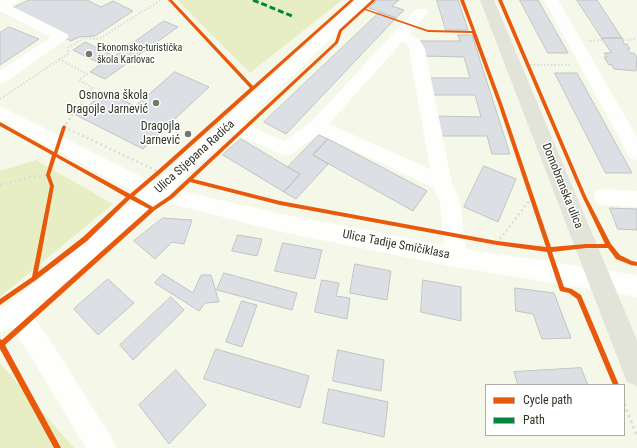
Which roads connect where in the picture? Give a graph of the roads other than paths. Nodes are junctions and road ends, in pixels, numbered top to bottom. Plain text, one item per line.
1 (12, 0) edge
2 (364, 0) edge
3 (487, 0) edge
4 (551, 0) edge
5 (422, 12) dead end
6 (401, 36) junction
7 (0, 78) edge
8 (0, 112) edge
9 (230, 125) junction
10 (318, 126) junction
11 (637, 153) edge
12 (159, 179) junction
13 (442, 183) junction
14 (603, 197) dead end
15 (637, 199) edge
16 (456, 257) junction
17 (600, 282) junction
18 (637, 286) edge
19 (7, 317) edge
20 (637, 372) edge
21 (102, 448) edge

1 - 7 street
2 - 9 street, Ulica Stjepana Radića
3 - 17 main road, Domobranska ulica
4 - 11 street
5 - 6 street
6 - 10 street
6 - 13 street
8 - 12 street, Ulica Tadije Smičiklasa
9 - 10 street
9 - 12 street, Ulica Stjepana Radića
10 - 13 street
12 - 16 street, Ulica Tadije Smičiklasa
12 - 19 street, Ulica Stjepana Radića
13 - 16 street
14 - 15 street
16 - 17 street, Ulica Tadije Smičiklasa
17 - 18 street, Ulica Tadije Smičiklasa
17 - 20 main road, Domobranska ulica
19 - 21 street

